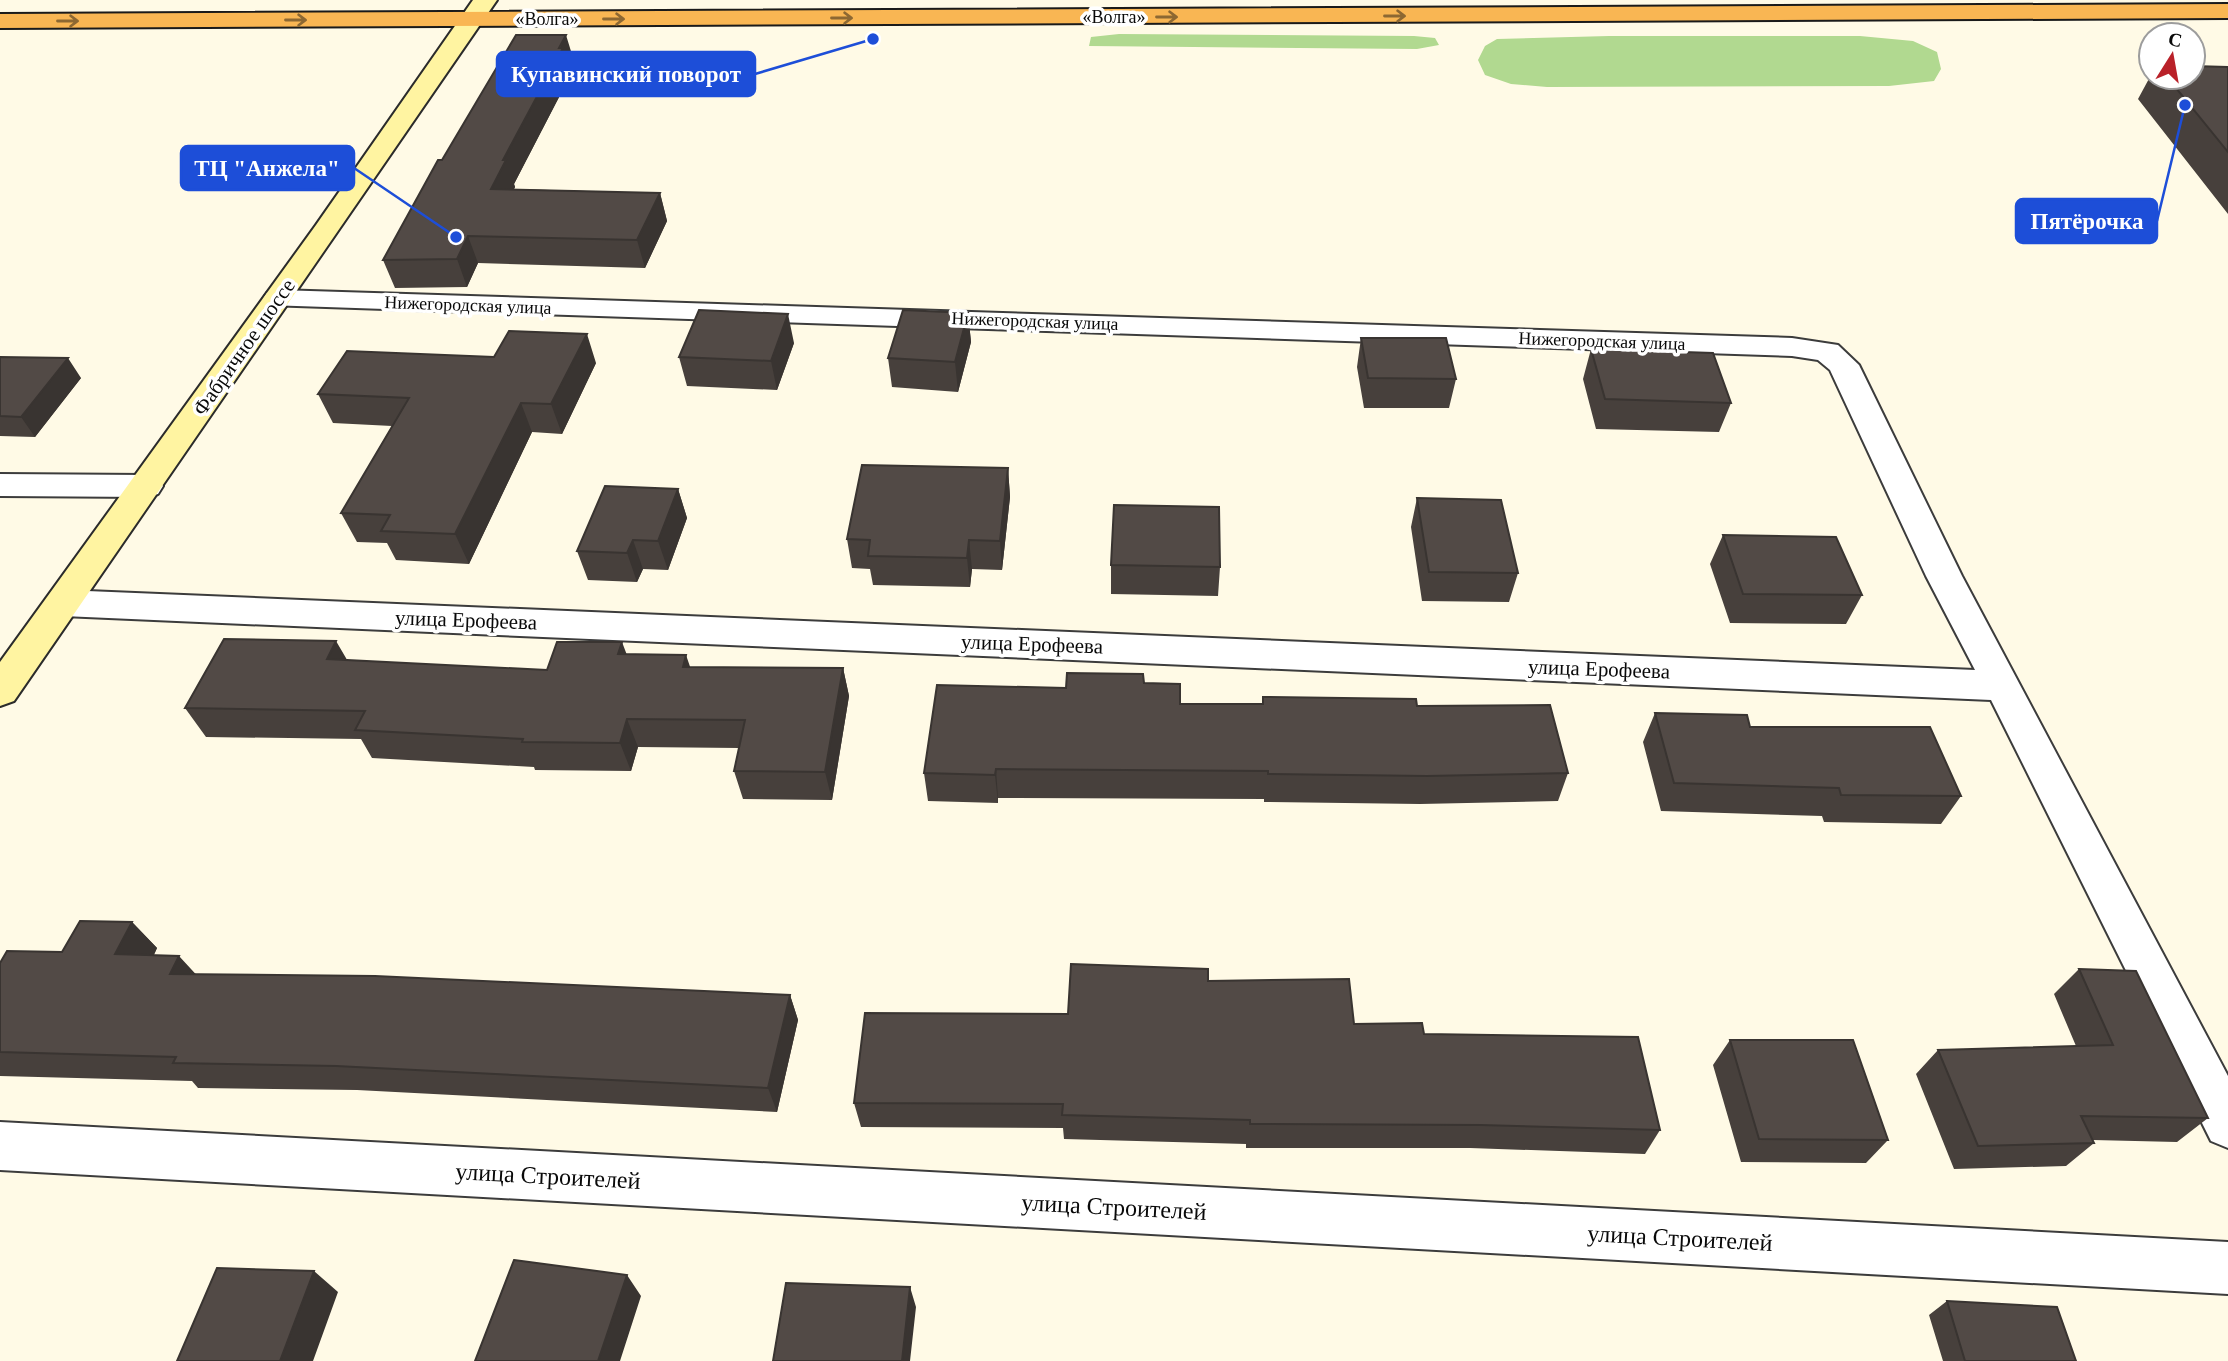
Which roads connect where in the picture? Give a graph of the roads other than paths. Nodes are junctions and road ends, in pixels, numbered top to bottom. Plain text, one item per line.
1 (479, 10) edge
2 (2228, 11) edge
3 (0, 21) edge
4 (278, 299) junction
5 (0, 485) edge
6 (146, 486) junction
7 (63, 603) junction
8 (2001, 686) junction
9 (0, 691) edge
10 (2228, 1125) edge
11 (0, 1146) edge
12 (2228, 1268) edge

1 -> 2 highway, «Волга»
3 -> 1 highway, «Волга»
1 - 4 main road, Фабричное шоссе
4 - 6 main road, Фабричное шоссе
4 - 8 street, Нижегородская улица
5 - 6 street
6 - 7 main road, Фабричное шоссе
7 - 8 street, улица Ерофеева
7 - 9 main road, Фабричное шоссе
8 - 10 street, Нижегородская улица
11 - 12 street, улица Строителей

